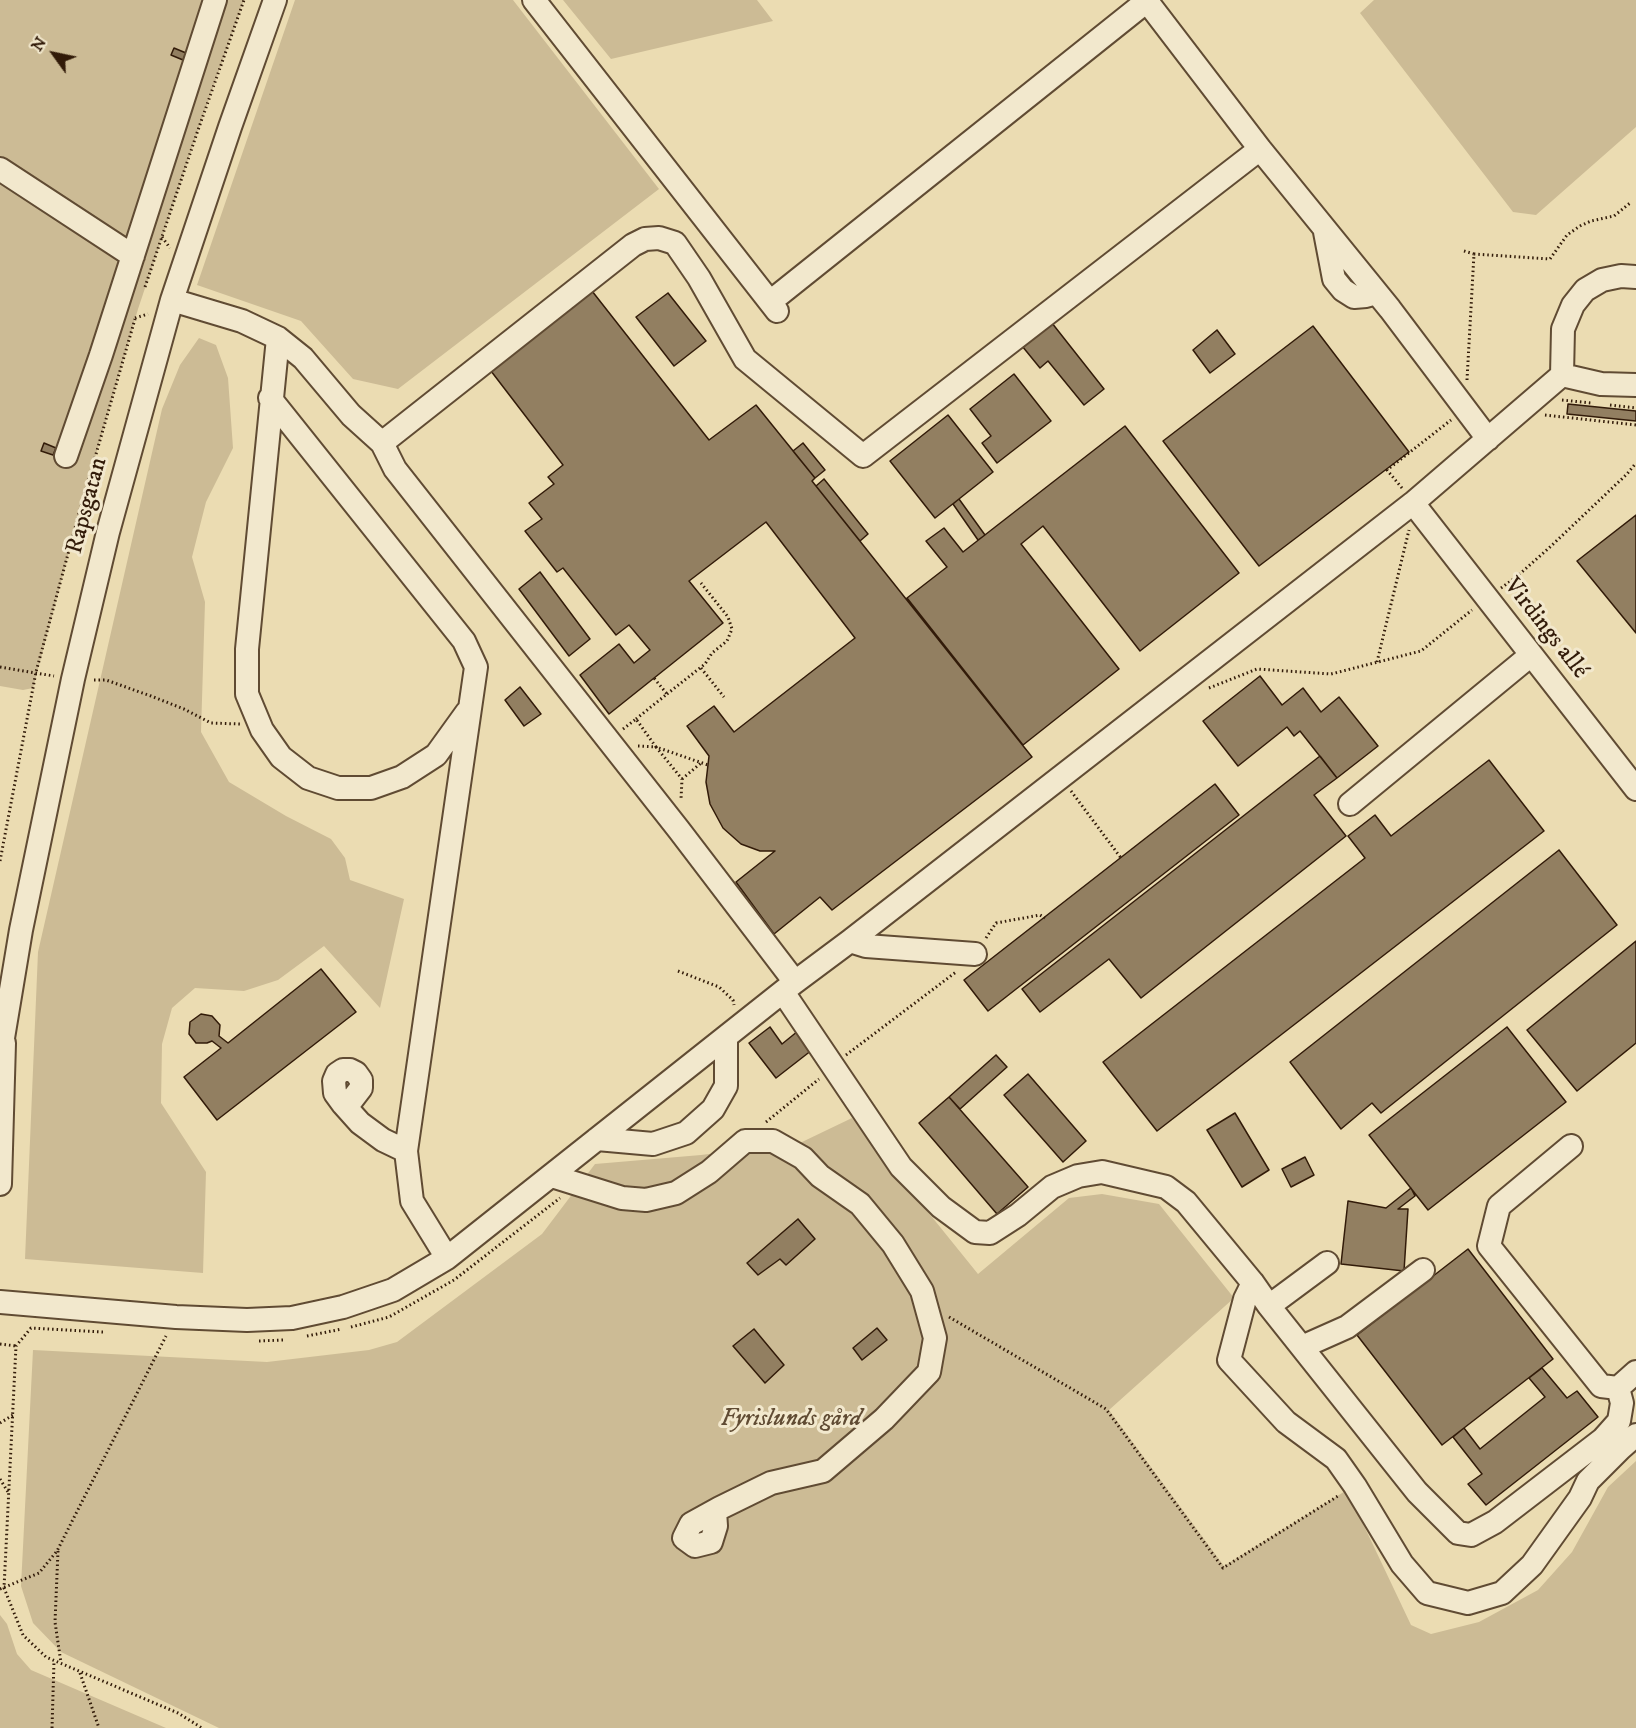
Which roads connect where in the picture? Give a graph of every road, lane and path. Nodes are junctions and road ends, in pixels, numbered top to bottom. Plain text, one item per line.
1 (215, 0) edge
2 (244, 0) edge
3 (275, 0) edge
4 (534, 0) edge
5 (1147, 0) edge
6 (1260, 149) junction
7 (0, 169) edge
8 (1630, 203) dead end
9 (1464, 252) dead end
10 (1474, 254) junction
11 (133, 256) junction
12 (1636, 277) edge
13 (145, 289) dead end
14 (172, 300) junction
15 (138, 309) dead end
16 (278, 338) junction
17 (1562, 375) junction
18 (1636, 385) edge
19 (1537, 397) junction
20 (270, 398) junction
21 (1592, 403) dead end
22 (1462, 404) junction
23 (1603, 405) dead end
24 (1636, 408) edge
25 (1520, 412) junction
26 (1636, 425) edge
27 (1488, 440) junction
28 (382, 443) junction
29 (66, 456) dead end
30 (1636, 463) edge
31 (1408, 490) junction
32 (701, 583) dead end
33 (1487, 598) junction
34 (1531, 655) junction
35 (1377, 662) junction
36 (0, 667) edge
37 (701, 668) junction
38 (36, 672) junction
39 (654, 678) dead end
40 (73, 679) junction
41 (1203, 690) dead end
42 (667, 694) junction
43 (724, 697) dead end
44 (470, 709) junction
45 (636, 718) junction
46 (258, 721) junction
47 (610, 743) junction
48 (656, 747) junction
49 (701, 762) junction
50 (708, 765) dead end
51 (682, 779) junction
52 (1068, 788) dead end
53 (1636, 789) edge
54 (682, 803) dead end
55 (1350, 804) dead end
56 (1121, 858) dead end
57 (0, 861) edge
58 (1045, 918) dead end
59 (11, 928) edge
60 (850, 941) junction
61 (975, 954) junction
62 (678, 971) dead end
63 (789, 987) junction
64 (733, 1010) dead end
65 (726, 1038) junction
66 (2, 1048) edge
67 (834, 1067) junction
68 (343, 1104) dead end
69 (597, 1139) junction
70 (745, 1141) junction
71 (1571, 1146) dead end
72 (406, 1151) junction
73 (552, 1176) junction
74 (0, 1184) edge
75 (447, 1258) junction
76 (1327, 1263) dead end
77 (1423, 1270) dead end
78 (1253, 1283) junction
79 (0, 1302) edge
80 (925, 1303) junction
81 (1269, 1306) junction
82 (166, 1336) dead end
83 (0, 1344) edge
84 (16, 1346) dead end
85 (1302, 1347) junction
86 (1636, 1372) edge
87 (1618, 1388) junction
88 (13, 1415) dead end
89 (0, 1423) edge
90 (1636, 1435) edge
91 (0, 1479) edge
92 (1355, 1486) junction
93 (9, 1494) dead end
94 (715, 1511) dead end
95 (58, 1549) junction
96 (2, 1588) edge
97 (55, 1660) junction
98 (61, 1663) junction
99 (79, 1672) junction
100 (52, 1728) edge
101 (99, 1728) edge
102 (202, 1728) edge

1 - 11 street
2 - 13 path
3 - 14 street, Rapsgatan
4 - 5 street
5 - 6 street
6 - 22 street
6 - 28 street
7 - 11 street
8 - 10 path
9 - 10 path
10 - 22 path
11 - 29 street
12 - 17 street
14 - 16 street
14 - 40 street, Rapsgatan
15 - 38 path
16 - 20 street
16 - 28 street
17 - 18 street
17 - 19 street
19 - 21 path
19 - 25 street
20 - 44 street
20 - 46 street
22 - 27 street
22 - 31 path
23 - 24 path
25 - 26 path
25 - 27 street
27 - 31 street
28 - 47 street
30 - 33 path
31 - 33 street, Virdings allé
31 - 35 path
31 - 60 street
32 - 37 path
33 - 34 street, Virdings allé
33 - 35 path
34 - 53 street, Virdings allé
34 - 55 street
35 - 41 path
36 - 38 path
37 - 42 path
37 - 43 path
38 - 40 path
38 - 57 path
39 - 42 path
40 - 46 path
40 - 59 street, Rapsgatan
42 - 45 path
44 - 46 street
44 - 72 street
45 - 47 path
45 - 48 path
47 - 48 path
47 - 63 street
48 - 49 path
48 - 51 path
49 - 50 path
49 - 51 path
51 - 54 path
52 - 56 path
58 - 61 path
59 - 66 street, Rapsgatan
60 - 61 street
60 - 63 street
61 - 67 path
62 - 64 path
63 - 65 street
63 - 67 street
65 - 69 street
65 - 69 street
66 - 74 street, Rapsgatan
67 - 70 path
67 - 78 street
68 - 72 street
69 - 73 street
70 - 73 street
70 - 80 street
71 - 87 street
72 - 75 street
73 - 75 street
75 - 79 street
76 - 81 street
77 - 85 street
78 - 81 street
78 - 92 street
80 - 92 path
80 - 94 street
81 - 85 street
82 - 95 path
83 - 84 path
85 - 87 street
86 - 87 street
88 - 89 path
90 - 92 street
91 - 93 path
95 - 96 path
95 - 98 path
96 - 97 path
97 - 98 path
97 - 100 path
98 - 99 path
99 - 101 path
99 - 102 path

